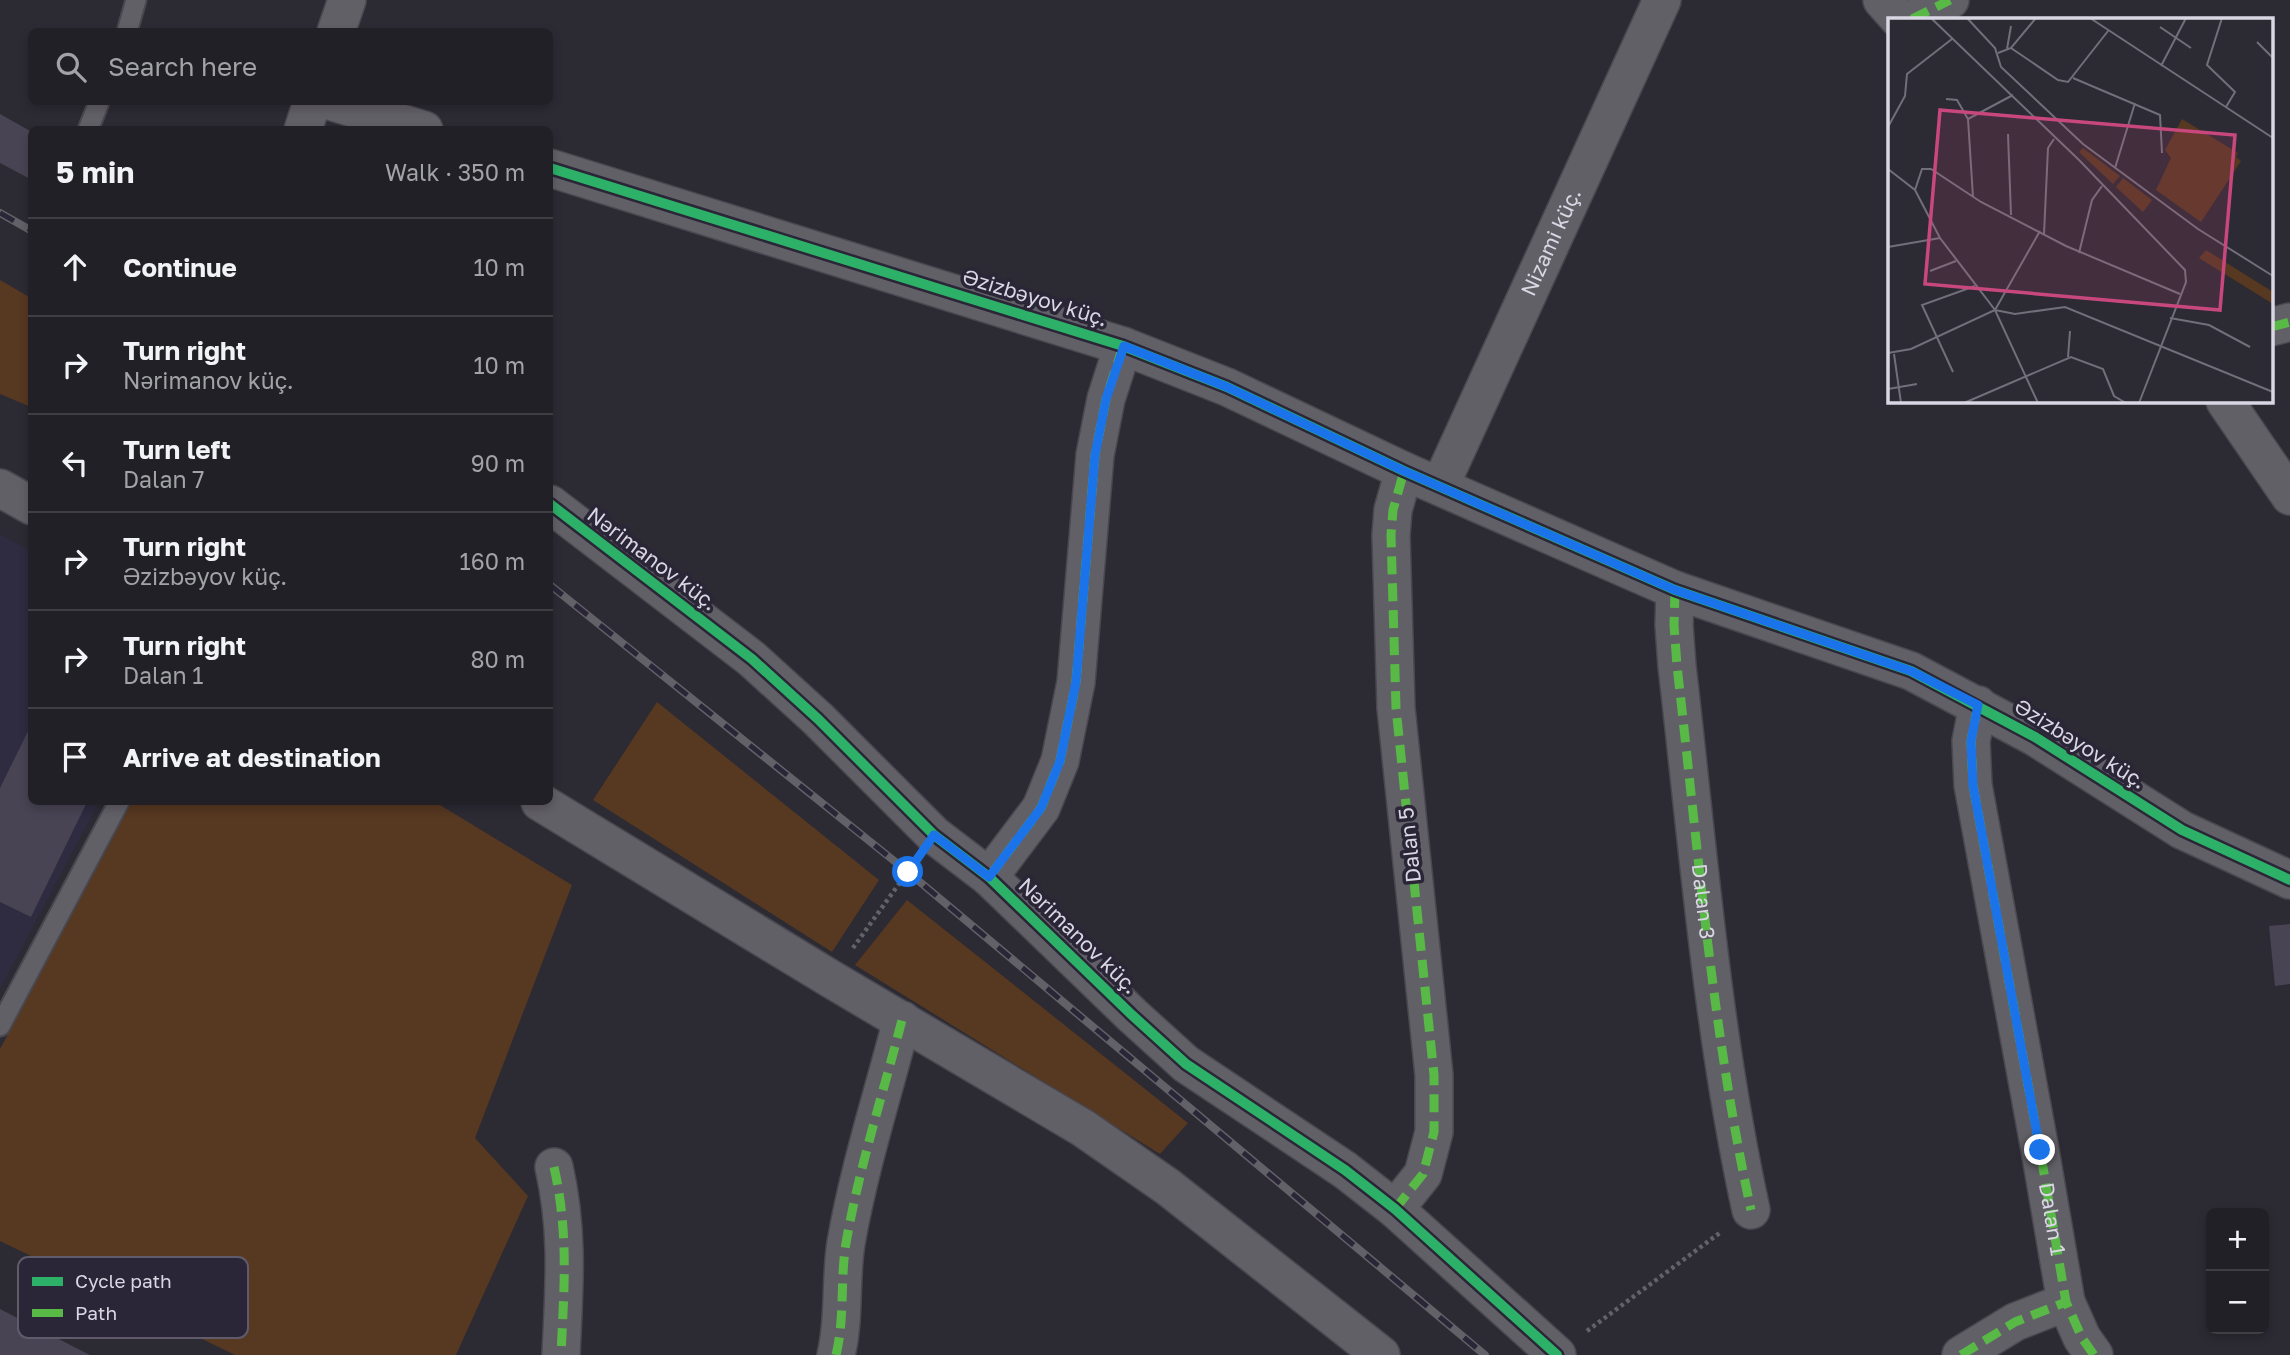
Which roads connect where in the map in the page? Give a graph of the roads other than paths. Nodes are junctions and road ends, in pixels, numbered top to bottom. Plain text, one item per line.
1 (136, 0) edge
2 (347, 0) edge
3 (1662, 0) edge
4 (1882, 0) edge
5 (1950, 0) edge
6 (1898, 18) edge
7 (1914, 18) edge
8 (128, 28) edge
9 (337, 28) edge
10 (98, 105) edge
11 (311, 105) edge
12 (343, 105) edge
13 (90, 126) edge
14 (304, 126) edge
15 (411, 126) edge
16 (553, 169) edge
17 (2290, 322) edge
18 (2272, 327) edge
19 (1124, 346) junction
20 (2226, 402) edge
21 (1404, 471) junction
22 (1440, 486) junction
23 (0, 488) edge
24 (2290, 496) edge
25 (28, 504) edge
26 (553, 507) edge
27 (1675, 590) junction
28 (1978, 705) junction
29 (117, 805) edge
30 (545, 805) edge
31 (989, 877) junction
32 (2290, 880) edge
33 (902, 1020) junction
34 (0, 1026) edge
35 (554, 1167) dead end
36 (1395, 1209) junction
37 (1751, 1210) road end
38 (2066, 1302) junction
39 (561, 1355) edge
40 (836, 1355) edge
41 (1381, 1355) edge
42 (1556, 1355) edge
43 (1961, 1355) edge
44 (2094, 1355) edge

1 - 8 lane
2 - 9 street
3 - 22 street, Nizami küç.
4 - 6 street
5 - 7 street
10 - 13 lane
11 - 14 street
12 - 15 street
16 - 19 street, Əzizbəyov küç.
17 - 18 street
19 - 21 street, Əzizbəyov küç.
19 - 31 street
20 - 24 street
21 - 22 street, Əzizbəyov küç.
21 - 36 street, Dalan 5
22 - 27 street, Əzizbəyov küç.
23 - 25 street
26 - 31 street, Nərimanov küç.
27 - 28 street, Əzizbəyov küç.
27 - 37 street, Dalan 3
28 - 32 street, Əzizbəyov küç.
28 - 38 street, Dalan 1
29 - 34 lane
30 - 33 street
31 - 36 street, Nərimanov küç.
33 - 40 street
33 - 41 street
35 - 39 street
36 - 42 street, Nərimanov küç.
38 - 43 street
38 - 44 street, Dalan 1

